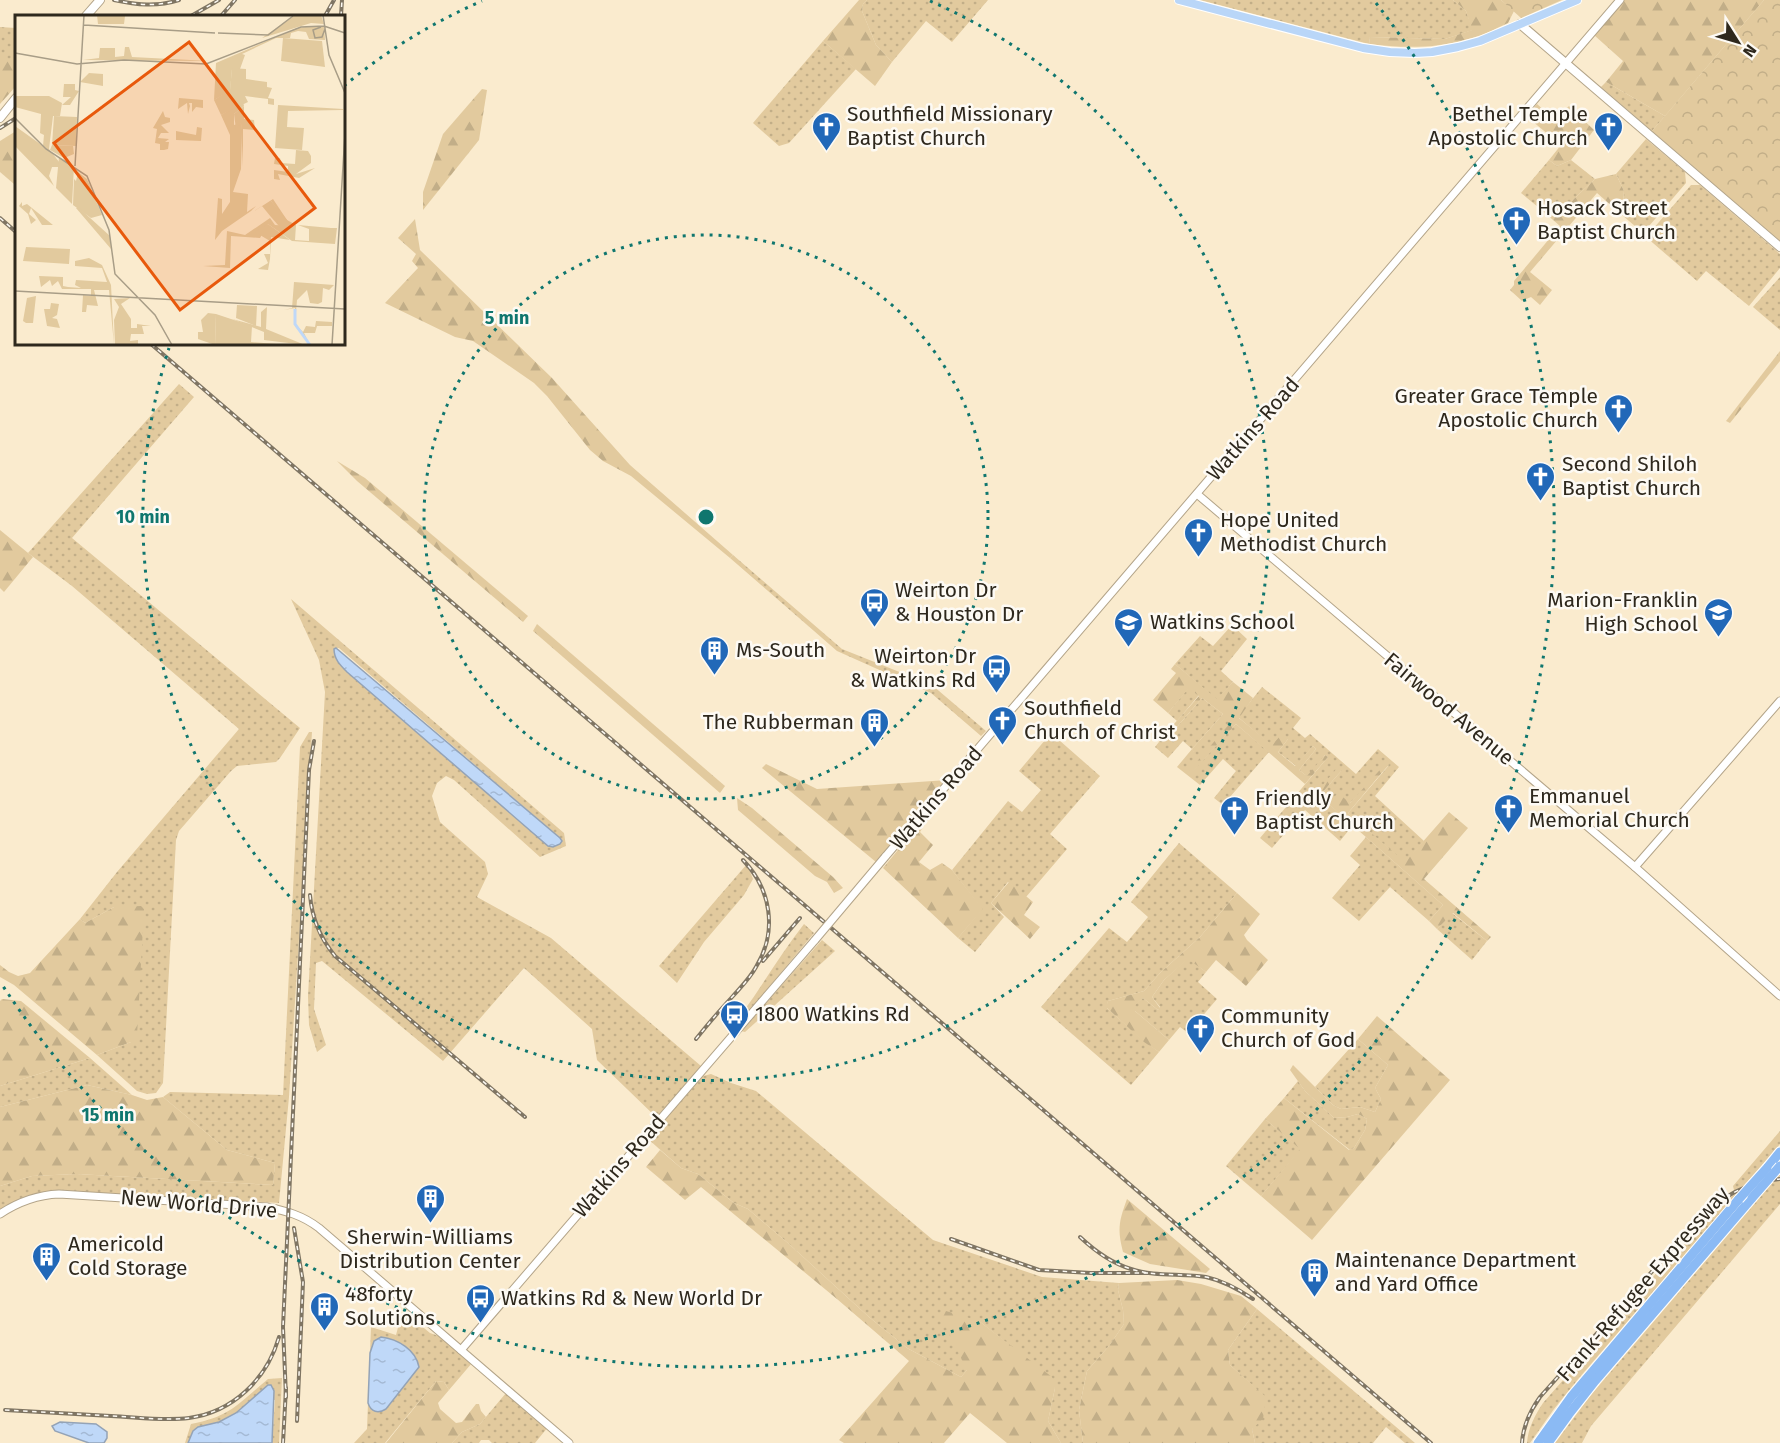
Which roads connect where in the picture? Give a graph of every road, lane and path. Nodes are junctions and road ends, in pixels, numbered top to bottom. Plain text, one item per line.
1 (100, 0) edge
2 (1179, 0) edge
3 (1576, 0) edge
4 (1620, 0) edge
5 (87, 15) edge
6 (1520, 24) junction
7 (1566, 64) junction
8 (15, 99) edge
9 (0, 118) edge
10 (1780, 247) edge
11 (1197, 494) junction
12 (1780, 701) edge
13 (1635, 867) junction
14 (1780, 996) edge
15 (1780, 1152) edge
16 (1780, 1166) edge
17 (0, 1214) edge
18 (462, 1350) junction
19 (1542, 1441) edge
20 (569, 1443) edge

1 - 5 main road
2 - 6 main road
3 - 6 main road
4 - 7 street, Watkins Road
6 - 7 main road
7 - 10 main road
7 - 11 street, Watkins Road
8 - 9 main road
11 - 13 street, Fairwood Avenue
11 - 18 street, Watkins Road, bridge
12 - 13 street
13 - 14 street, Fairwood Avenue
15 - 19 highway, Frank-Refugee Expressway, bridge
16 - 19 highway, Frank-Refugee Expressway, bridge
17 - 18 street, New World Drive
18 - 20 street

